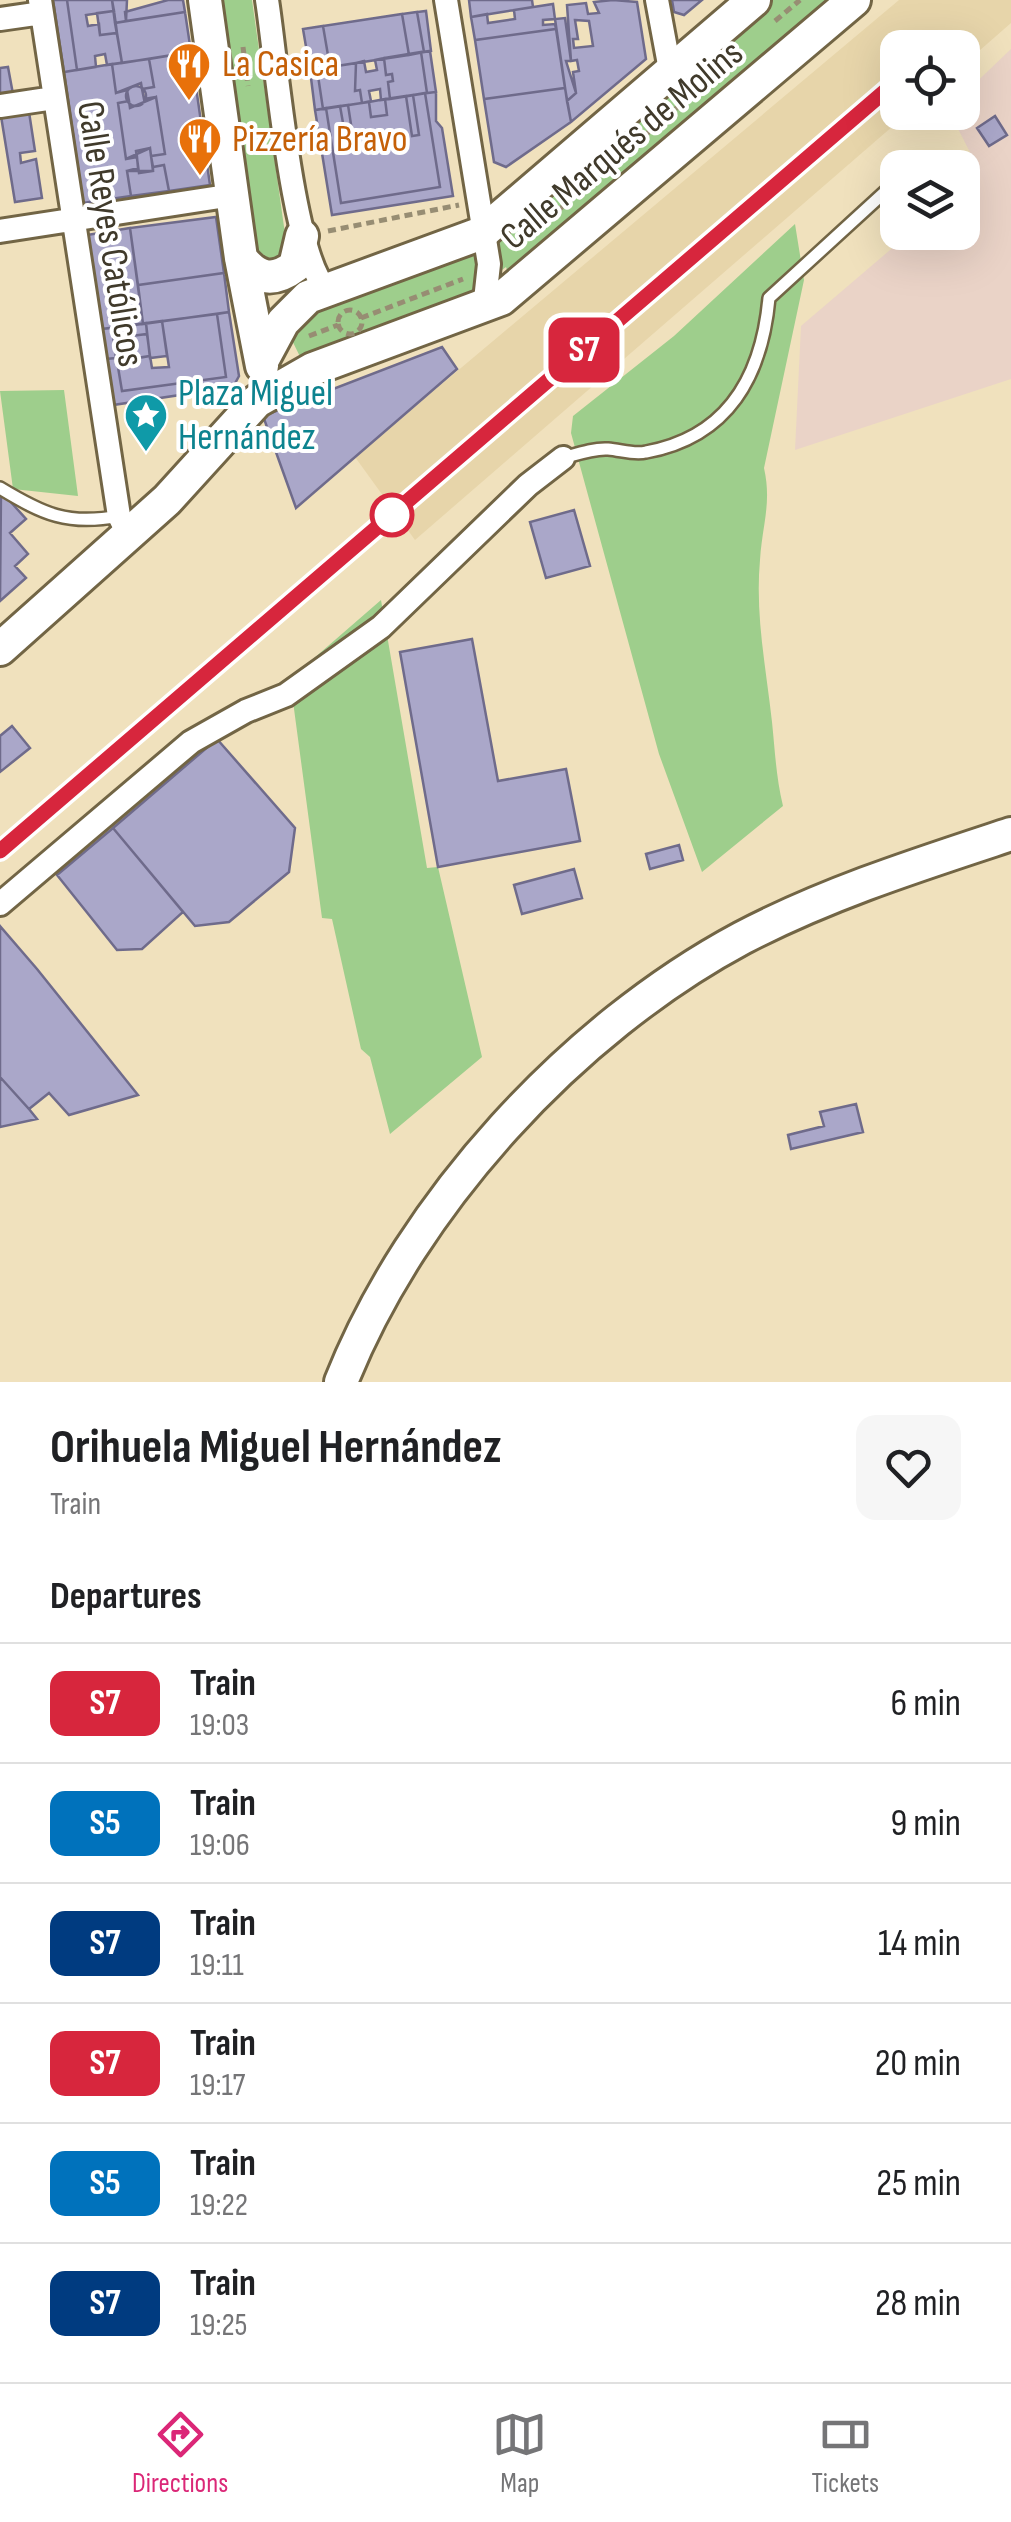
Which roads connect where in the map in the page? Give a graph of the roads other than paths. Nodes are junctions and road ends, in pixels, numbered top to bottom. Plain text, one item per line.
1 (205, 0) edge
2 (267, 0) edge
3 (446, 0) edge
4 (657, 0) edge
5 (854, 0) edge
6 (41, 7) edge
7 (762, 13) edge
8 (0, 20) edge
9 (670, 70) junction
10 (54, 98) junction
11 (0, 106) edge
12 (233, 196) junction
13 (880, 196) edge
14 (72, 220) junction
15 (0, 231) edge
16 (482, 232) junction
17 (302, 236) junction
18 (263, 268) junction
19 (326, 290) junction
20 (484, 309) junction
21 (294, 332) junction
22 (262, 361) junction
23 (313, 370) junction
24 (256, 401) junction
25 (563, 458) joint
26 (0, 488) edge
27 (124, 526) junction
28 (0, 650) edge
29 (1011, 834) edge
30 (0, 904) edge
31 (341, 1382) edge

1 - 12 street
2 - 17 street
3 - 16 street
4 - 9 street
5 - 20 street, Calle Marqués de Molins
6 - 8 street
6 - 10 street, Calle Reyes Católicos
7 - 9 street, Calle Marqués de Molins
9 - 16 street, Calle Marqués de Molins
10 - 11 street
10 - 14 street, Calle Reyes Católicos
12 - 14 street
12 - 18 street
13 - 25 lane
14 - 15 street
14 - 27 street, Calle Reyes Católicos
16 - 19 street, Calle Marqués de Molins
16 - 20 street, Calle Marqués de Molins
17 - 18 street
17 - 19 street
18 - 22 street
19 - 21 street, Calle Marqués de Molins
20 - 23 street, Calle Marqués de Molins
21 - 22 street, Calle Marqués de Molins
21 - 23 street
22 - 24 street
23 - 24 street, Calle Marqués de Molins
24 - 27 street
25 - 30 street
26 - 27 lane
27 - 28 street
29 - 31 street

